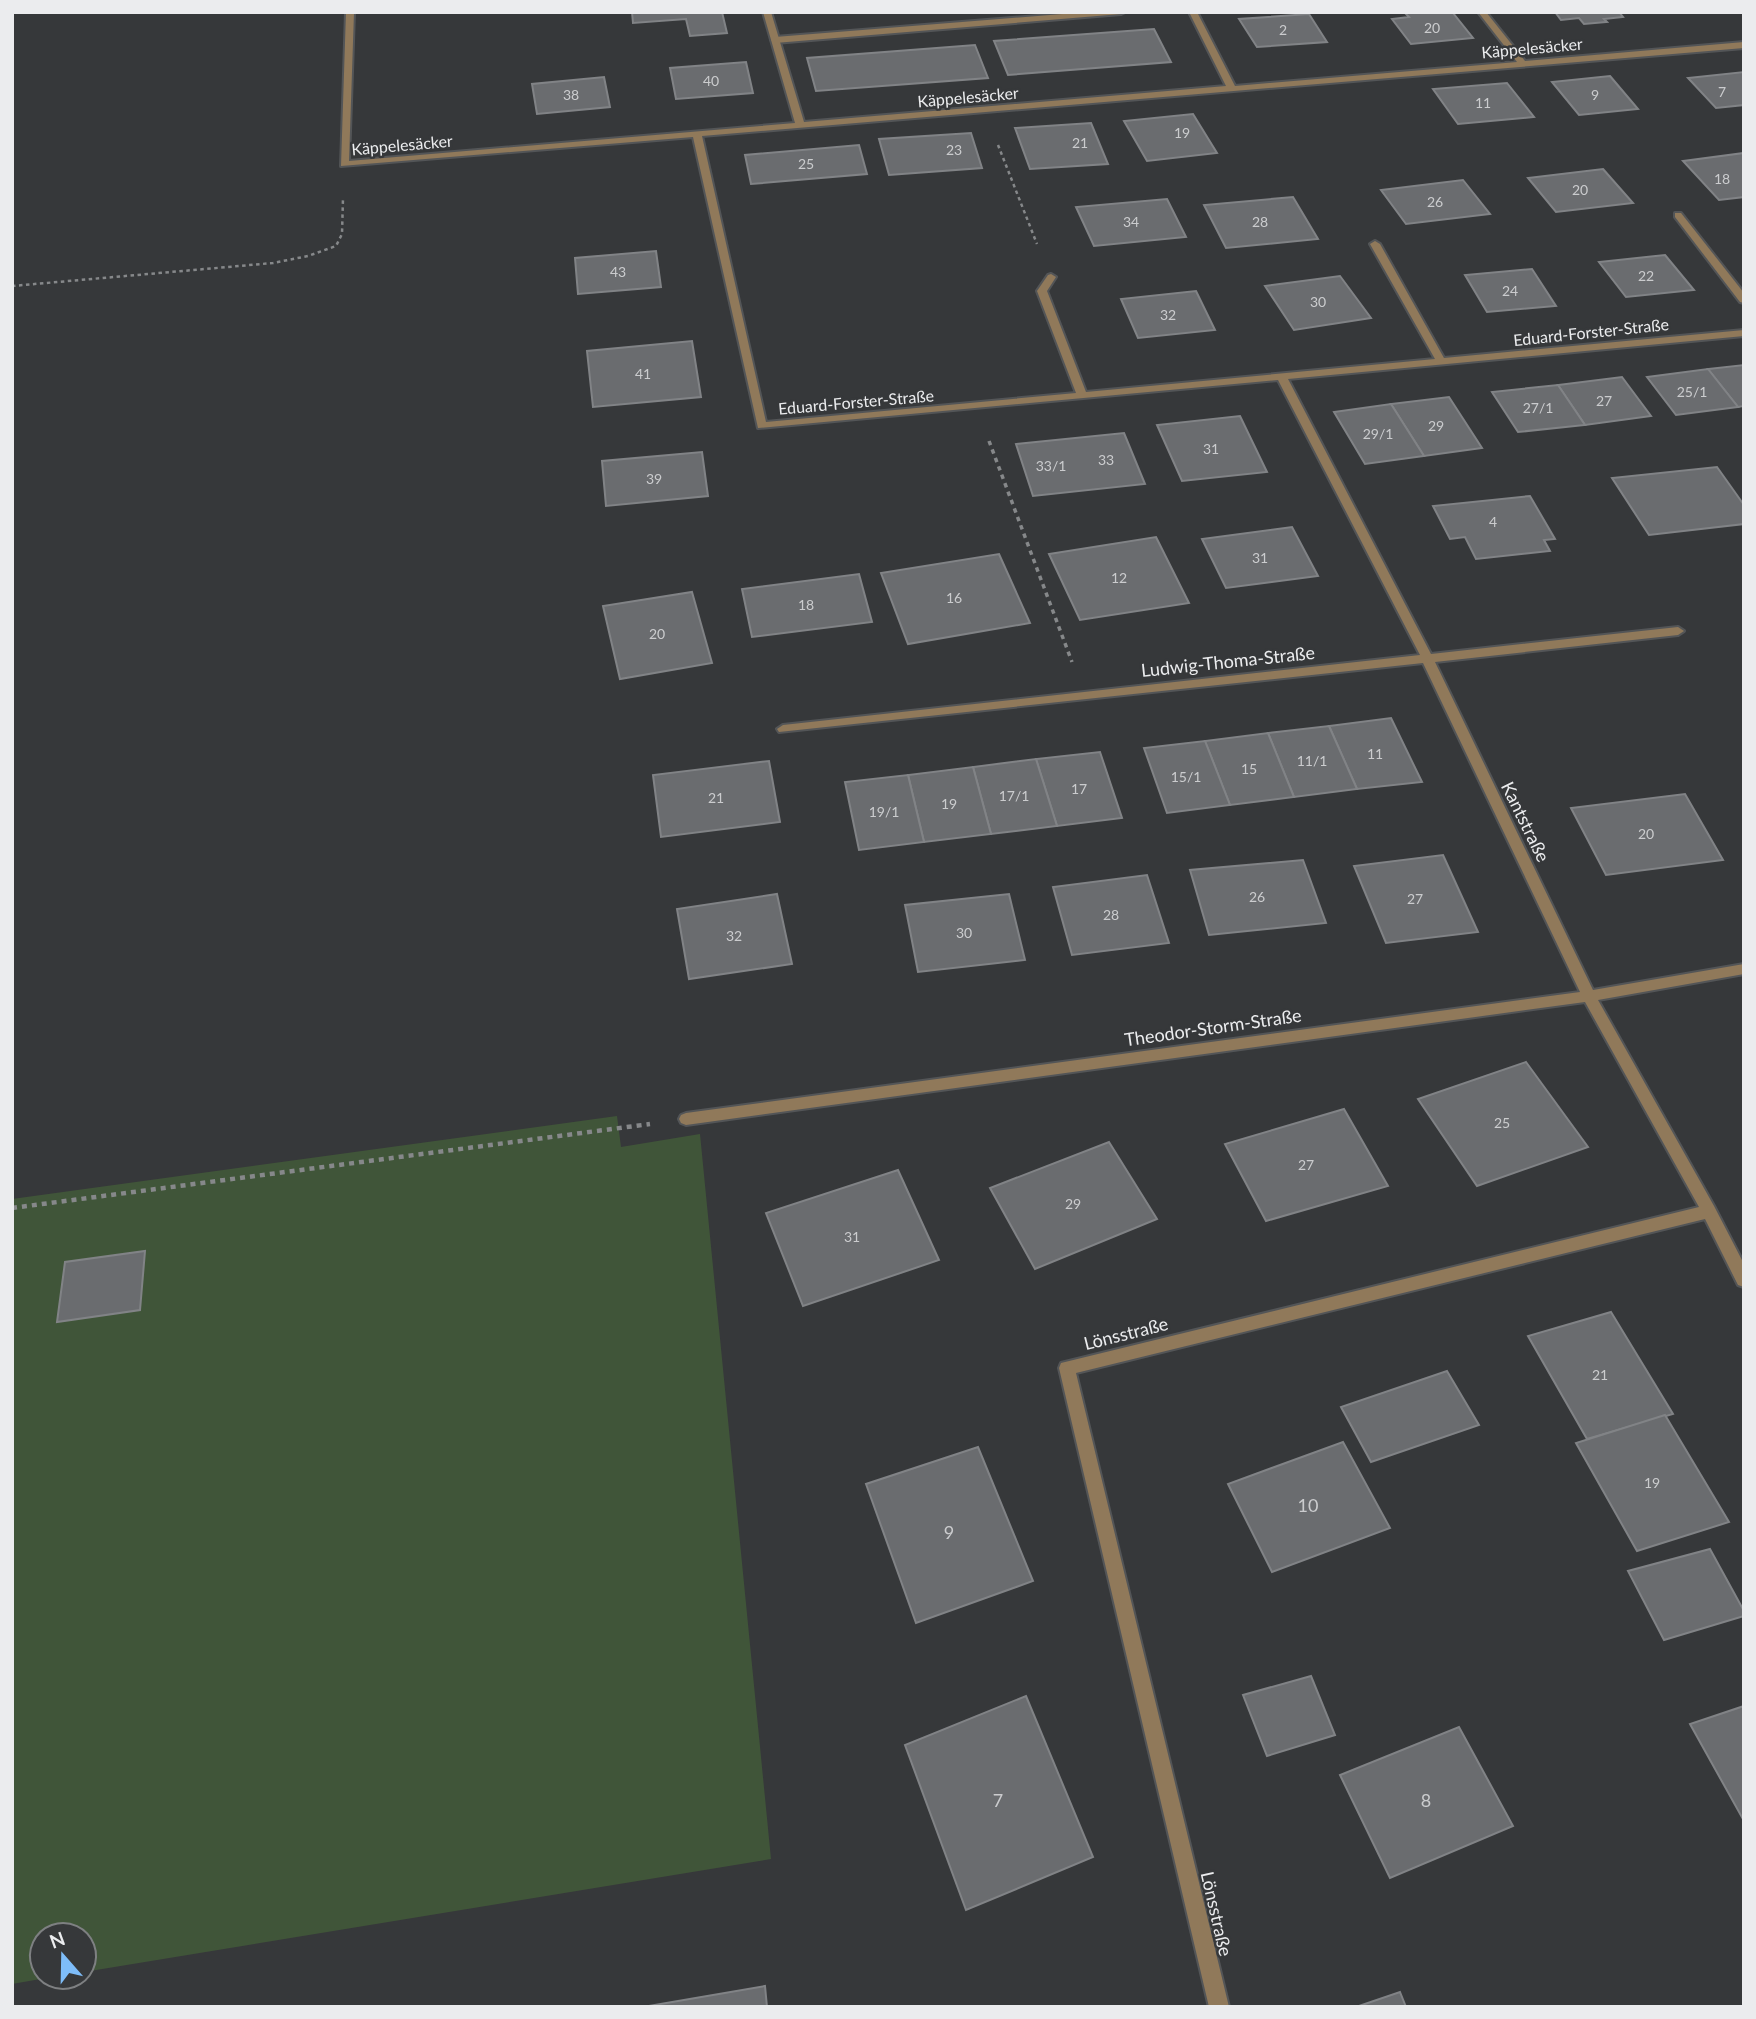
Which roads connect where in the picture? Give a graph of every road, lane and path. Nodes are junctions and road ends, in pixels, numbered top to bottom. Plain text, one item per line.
1 (350, 12) edge
2 (767, 12) edge
3 (1121, 12) edge
4 (1193, 12) edge
5 (1482, 12) edge
6 (775, 40) junction
7 (1744, 45) edge
8 (1522, 63) junction
9 (1232, 89) junction
10 (984, 110) junction
11 (800, 125) junction
12 (697, 134) junction
13 (1678, 215) dead end
14 (342, 234) dead end
15 (1375, 244) dead end
16 (1051, 277) joint
17 (12, 286) edge
18 (1744, 300) edge
19 (1744, 333) edge
20 (1442, 363) junction
21 (1281, 376) junction
22 (1082, 396) junction
23 (977, 407) junction
24 (1678, 631) dead end
25 (1427, 658) junction
26 (1085, 695) junction
27 (783, 729) dead end
28 (1744, 969) edge
29 (1589, 996) junction
30 (686, 1119) joint
31 (12, 1208) edge
32 (1709, 1211) junction
33 (1744, 1280) edge
34 (1219, 2007) edge

1 - 12 street, Käppelesäcker
2 - 6 street
3 - 6 street
4 - 9 street
5 - 8 street
6 - 11 street
7 - 8 street, Käppelesäcker
8 - 9 street, Käppelesäcker
9 - 10 street, Käppelesäcker
10 - 11 street, Käppelesäcker
10 - 16 path
11 - 12 street, Käppelesäcker
12 - 23 street, Eduard-Forster-Straße
13 - 18 street
14 - 17 path
15 - 20 street
16 - 22 street
19 - 20 street, Eduard-Forster-Straße
20 - 21 street, Eduard-Forster-Straße
21 - 22 street, Eduard-Forster-Straße
21 - 25 street, Kantstraße
22 - 23 street, Eduard-Forster-Straße
23 - 26 path
24 - 25 street, Ludwig-Thoma-Straße
25 - 26 street, Ludwig-Thoma-Straße
25 - 29 street, Kantstraße
26 - 27 street, Ludwig-Thoma-Straße
28 - 29 street, Theodor-Storm-Straße
29 - 30 street, Theodor-Storm-Straße
29 - 32 street, Kantstraße
30 - 31 path
32 - 33 street, Kantstraße
32 - 34 street, Lönsstraße

